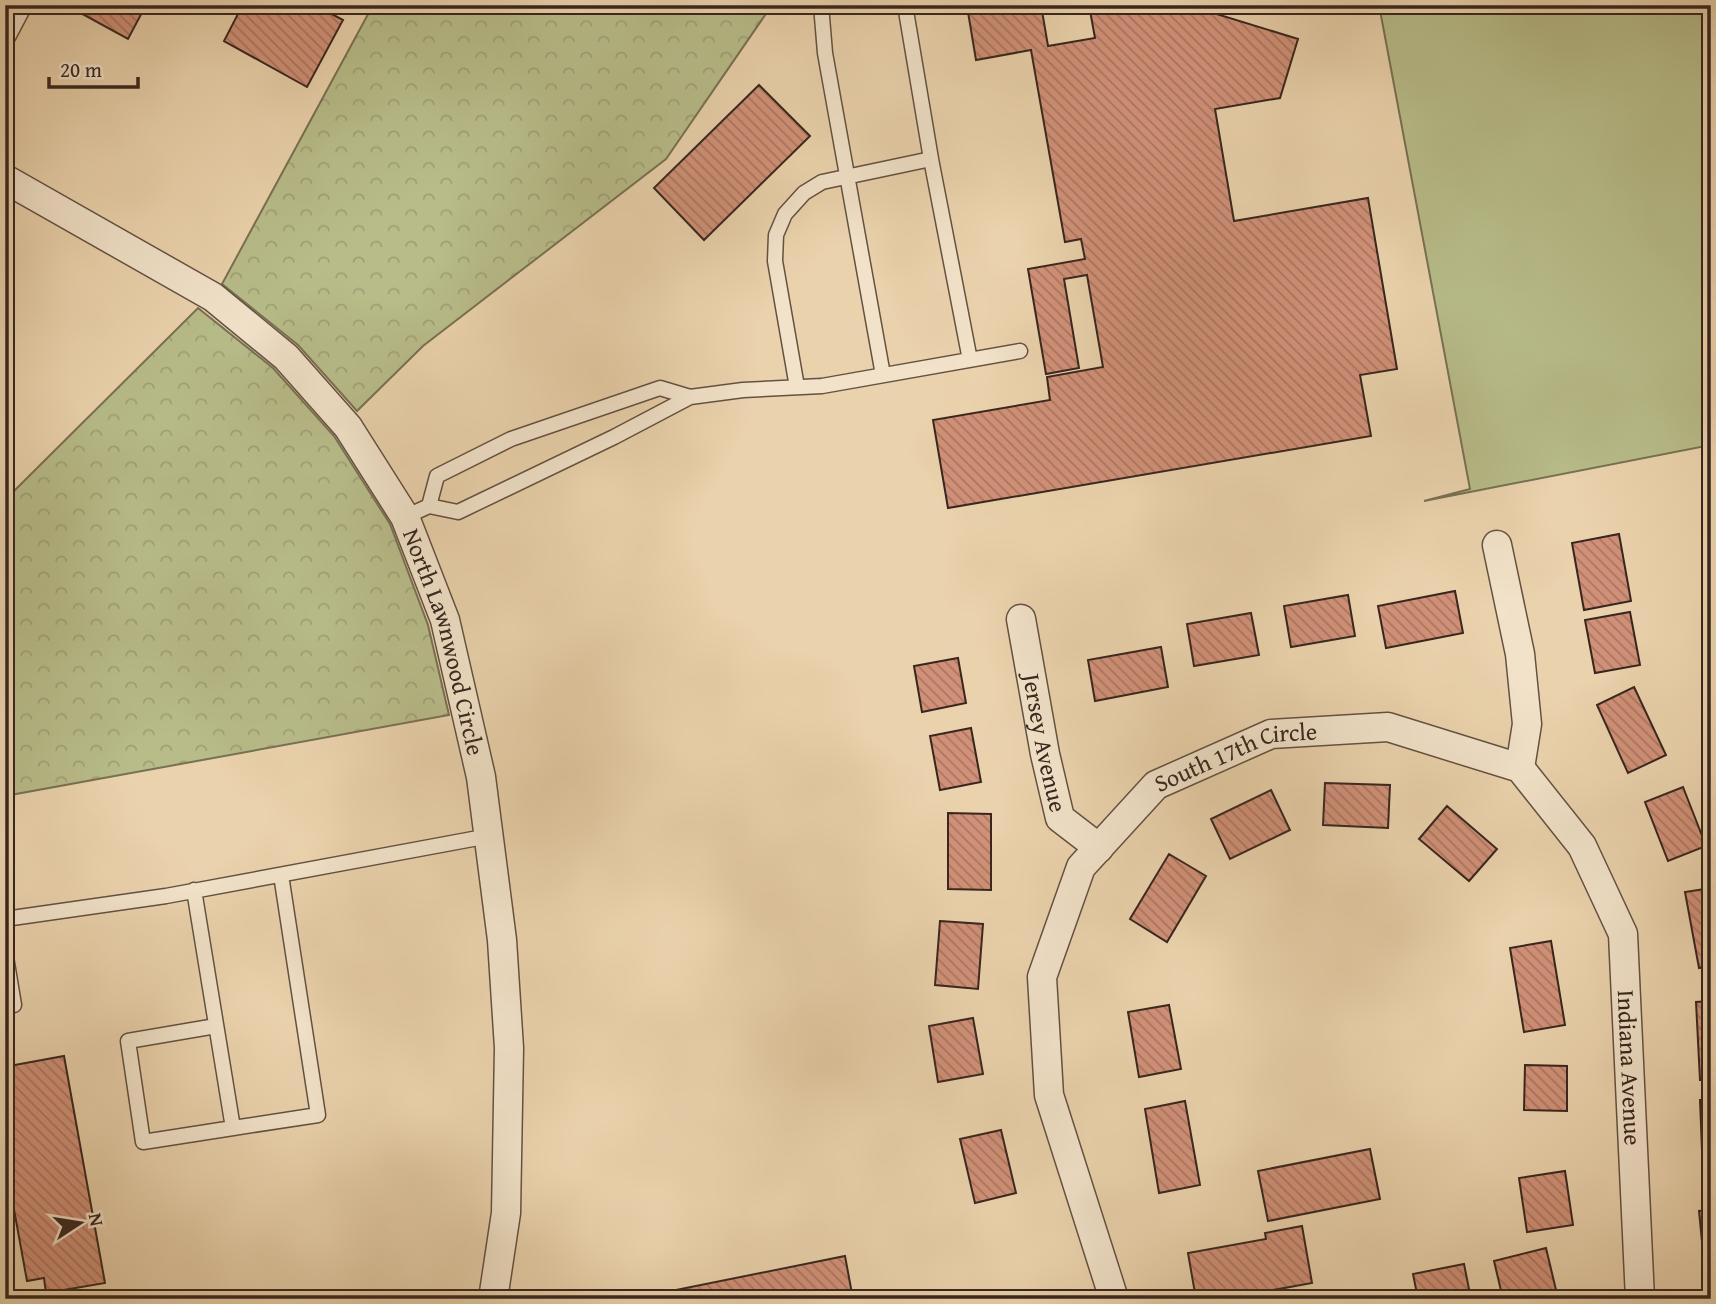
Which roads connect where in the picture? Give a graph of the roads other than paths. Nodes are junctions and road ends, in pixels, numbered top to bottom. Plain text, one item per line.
1 (25, 5) edge
2 (821, 5) edge
3 (905, 5) edge
4 (5, 43) edge
5 (931, 159) junction
6 (848, 177) junction
7 (5, 178) edge
8 (1020, 351) dead end
9 (970, 360) junction
10 (883, 375) junction
11 (797, 387) junction
12 (690, 397) junction
13 (417, 512) junction
14 (1497, 545) dead end
15 (1021, 619) dead end
16 (1520, 768) junction
17 (489, 836) junction
18 (1099, 848) junction
19 (281, 875) junction
20 (194, 890) junction
21 (5, 919) edge
22 (5, 951) edge
23 (5, 1007) edge
24 (216, 1026) junction
25 (233, 1128) junction
26 (493, 1299) edge
27 (1114, 1299) edge
28 (1640, 1299) edge

1 - 4 lane
2 - 6 lane
3 - 5 lane
5 - 6 lane
5 - 9 lane
6 - 10 lane
6 - 11 lane
7 - 13 street, North Lawnwood Circle
8 - 9 lane
9 - 10 lane
10 - 11 lane
11 - 12 lane
12 - 13 lane
12 - 13 lane
13 - 17 street, North Lawnwood Circle
14 - 16 street
15 - 18 street, Jersey Avenue
16 - 18 street, South 17th Circle
16 - 28 street, Indiana Avenue
17 - 19 lane
17 - 26 street, North Lawnwood Circle
18 - 27 street, South 17th Circle
19 - 20 lane
19 - 25 lane
20 - 21 lane
20 - 24 lane
22 - 23 lane
24 - 25 lane
24 - 25 lane

